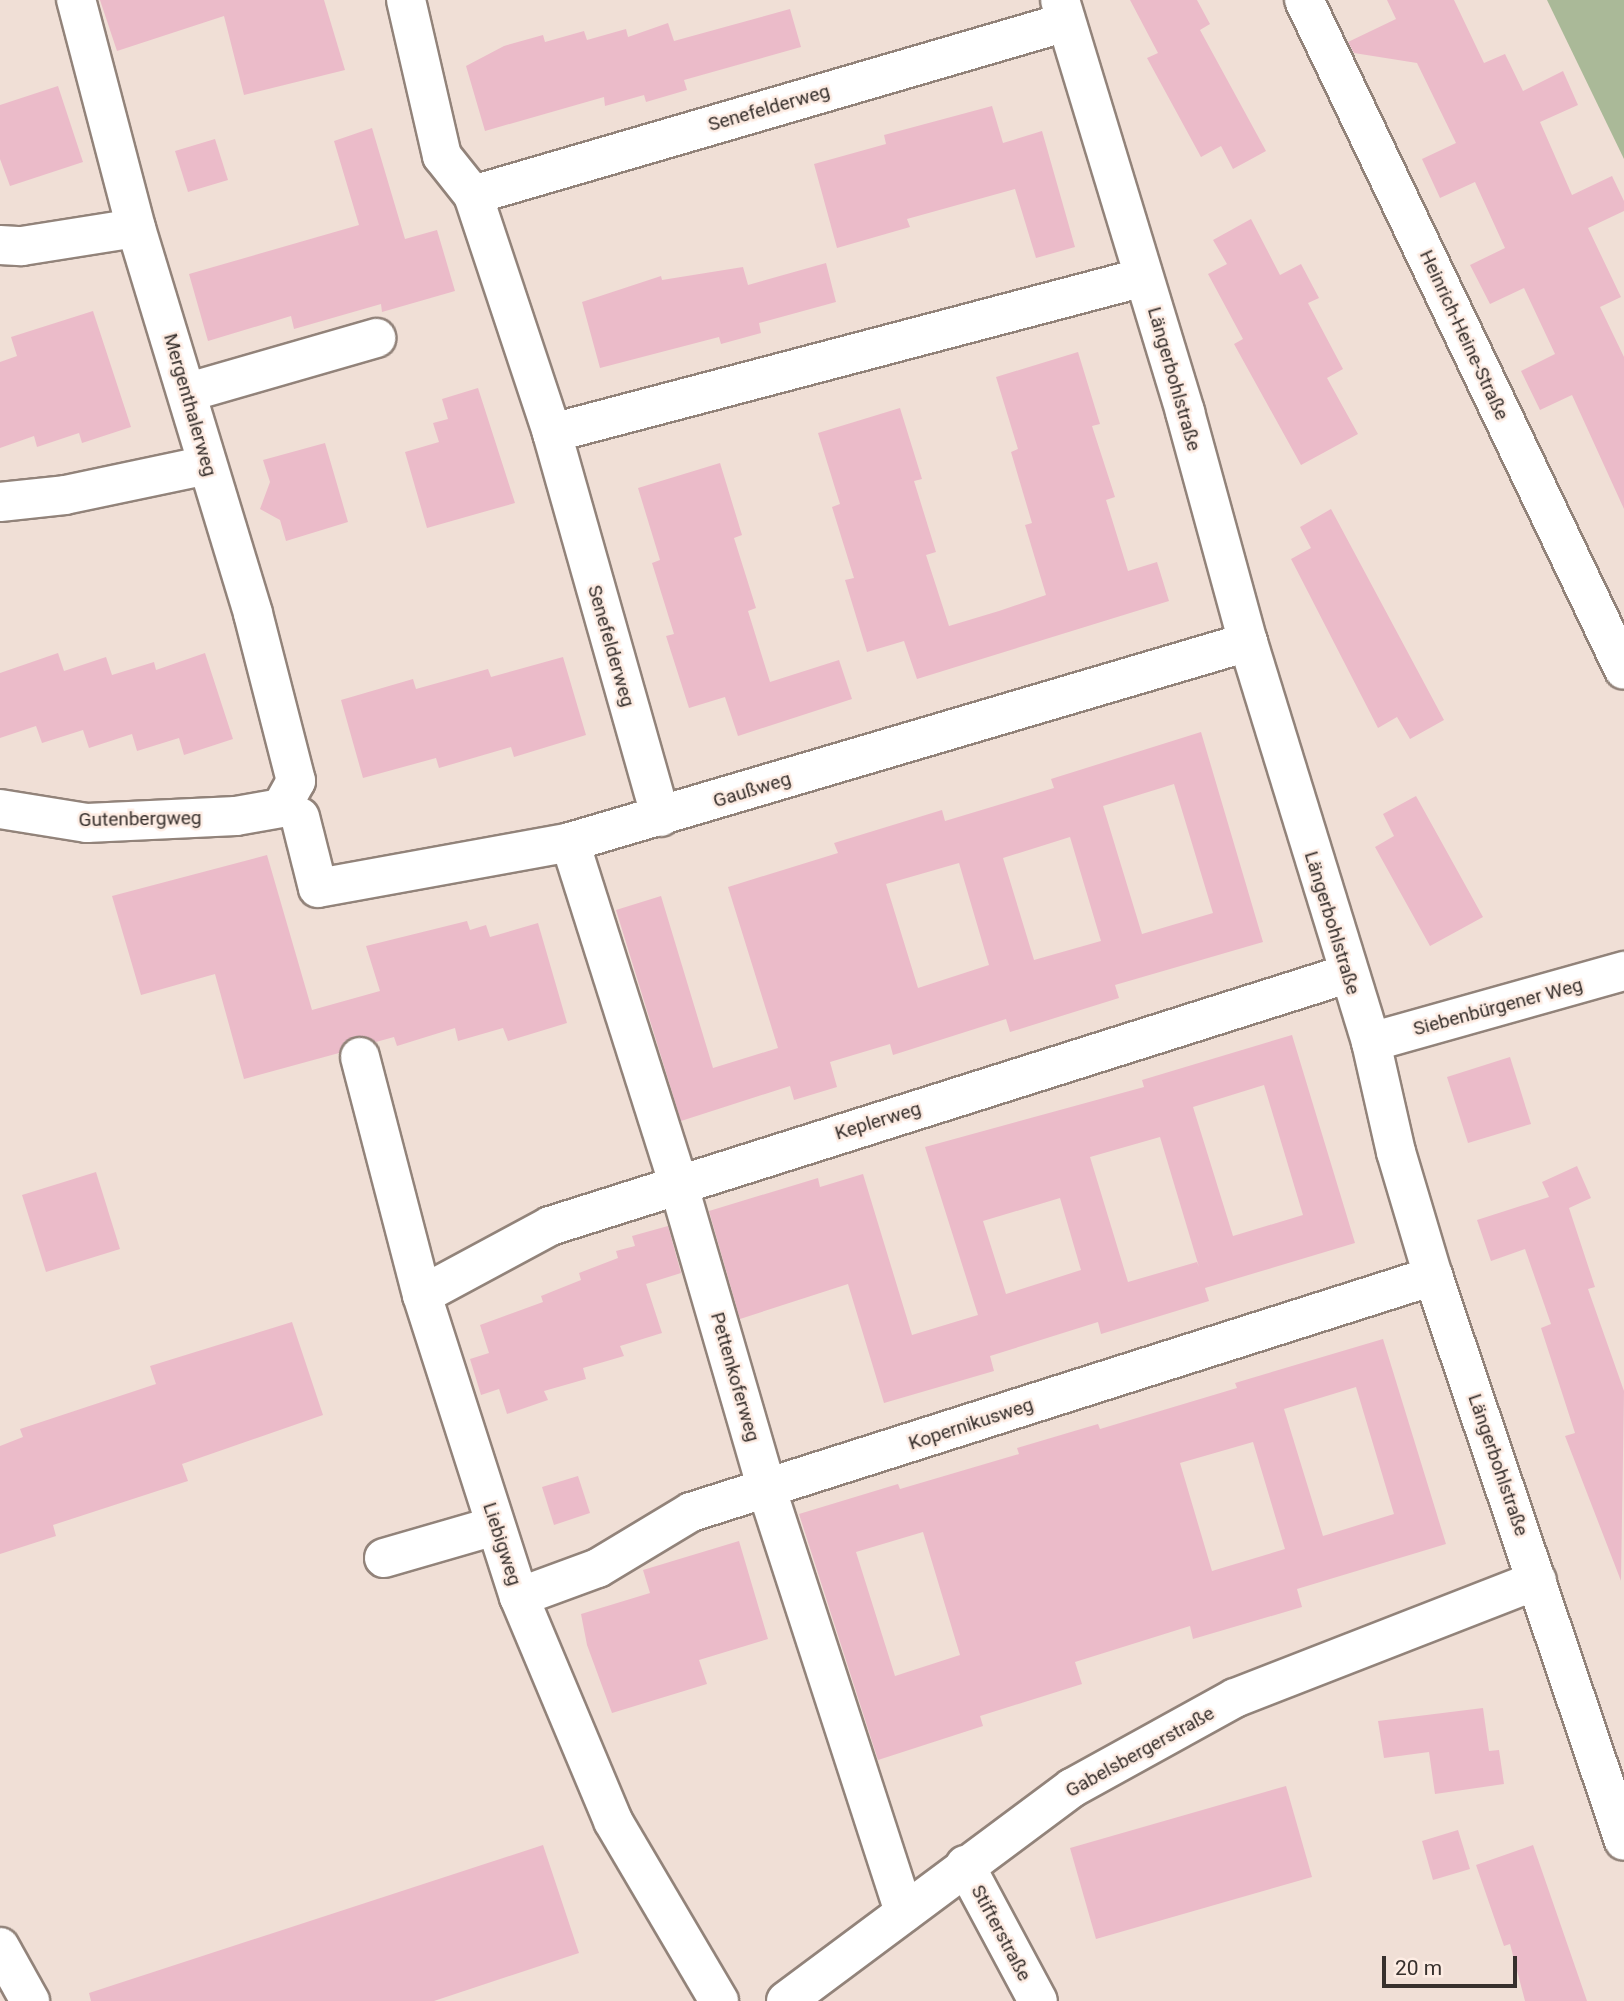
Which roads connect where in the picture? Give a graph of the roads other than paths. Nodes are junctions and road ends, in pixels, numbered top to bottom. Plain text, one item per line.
1 (76, 0) edge
2 (406, 0) edge
3 (1304, 0) edge
4 (1063, 11) edge
5 (473, 195) junction
6 (136, 228) junction
7 (0, 245) edge
8 (1144, 277) junction
9 (376, 338) dead end
10 (189, 392) junction
11 (552, 433) junction
12 (207, 465) junction
13 (0, 502) edge
14 (1248, 642) junction
15 (1624, 670) edge
16 (0, 809) edge
17 (291, 813) junction
18 (661, 817) junction
19 (570, 842) junction
20 (1624, 971) edge
21 (1347, 974) junction
22 (1371, 1042) junction
23 (360, 1057) dead end
24 (678, 1183) junction
25 (1433, 1276) junction
26 (422, 1296) junction
27 (767, 1490) junction
28 (495, 1525) junction
29 (384, 1558) dead end
30 (1537, 1580) junction
31 (519, 1597) junction
32 (1624, 1841) edge
33 (965, 1865) junction
34 (904, 1912) junction
35 (0, 1947) edge
36 (30, 2001) edge
37 (719, 2001) edge
38 (786, 2001) edge
39 (1038, 2001) edge

1 - 6 street, Mergenthalerweg
2 - 5 street, Senefelderweg
3 - 15 street, Heinrich-Heine-Straße
4 - 5 street, Senefelderweg
4 - 8 street, Längerbohlstraße
5 - 11 street, Senefelderweg
6 - 7 street
6 - 10 street, Mergenthalerweg
8 - 11 street
8 - 14 street, Längerbohlstraße
9 - 10 street
10 - 12 street, Mergenthalerweg
11 - 18 street, Senefelderweg
12 - 13 street
12 - 17 street, Mergenthalerweg
14 - 18 street, Gaußweg
14 - 21 street, Längerbohlstraße
16 - 17 street, Gutenbergweg
17 - 19 street, Gaußweg
18 - 19 street, Gaußweg
19 - 24 street, Pettenkoferweg
20 - 22 street, Siebenbürgener Weg
21 - 22 street, Längerbohlstraße
21 - 24 street, Keplerweg
22 - 25 street, Längerbohlstraße
23 - 26 street, Liebigweg
24 - 26 street, Keplerweg
24 - 27 street, Pettenkoferweg
25 - 27 street, Kopernikusweg
25 - 30 street, Längerbohlstraße
26 - 28 street, Liebigweg
27 - 31 street, Kopernikusweg
27 - 34 street, Pettenkoferweg
28 - 29 street
28 - 31 street, Liebigweg
30 - 32 street, Längerbohlstraße
30 - 33 street, Gabelsbergerstraße
31 - 37 street, Liebigweg
33 - 34 street, Gabelsbergerstraße
33 - 39 street, Stifterstraße
34 - 38 street, Gabelsbergerstraße
35 - 36 street

